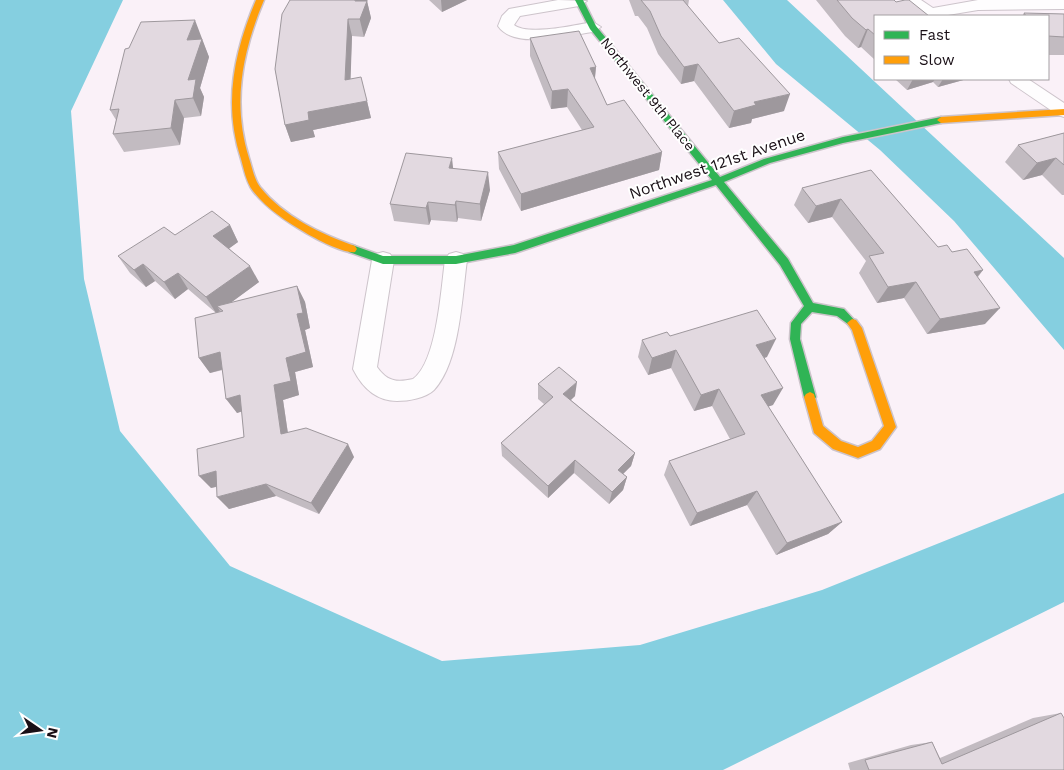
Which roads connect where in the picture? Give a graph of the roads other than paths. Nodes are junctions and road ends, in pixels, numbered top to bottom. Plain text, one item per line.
1 (260, 0) edge
2 (912, 0) edge
3 (579, 1) edge
4 (1064, 4) edge
5 (932, 15) edge
6 (593, 27) junction
7 (1018, 80) edge
8 (1064, 111) edge
9 (719, 181) junction
10 (383, 260) junction
11 (456, 260) junction
12 (810, 306) junction

1 - 10 street, Northwest 121st Avenue
2 - 5 street
3 - 6 street, Northwest 9th Place
3 - 6 street, Northwest 9th Place
4 - 5 street
6 - 9 street, Northwest 9th Place
7 - 8 street
8 - 9 street, Northwest 121st Avenue
9 - 11 street, Northwest 121st Avenue
9 - 12 street, Northwest 9th Place
10 - 11 street, Northwest 121st Avenue
10 - 11 street
12 - 12 street

